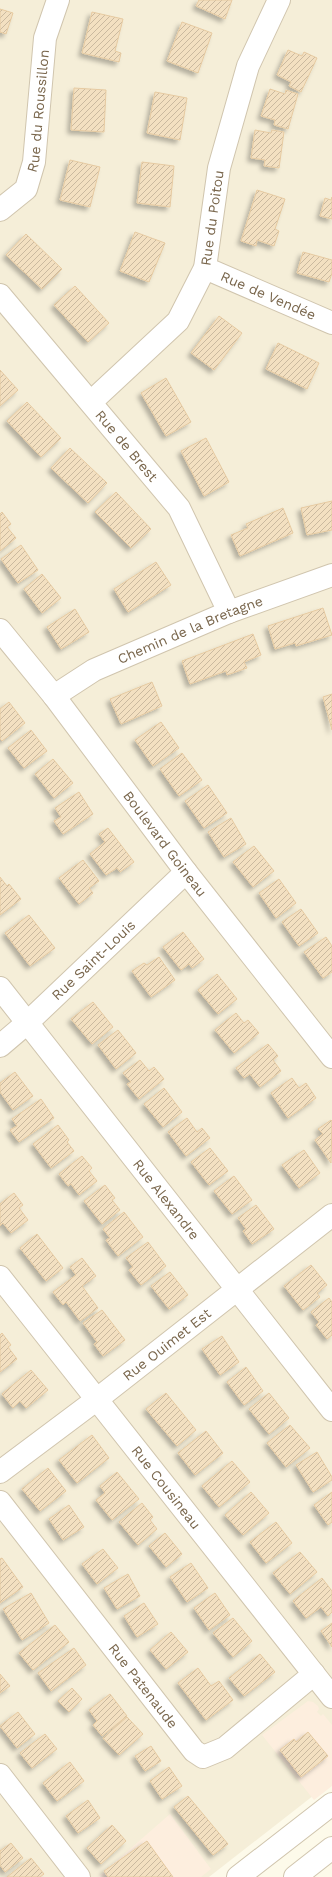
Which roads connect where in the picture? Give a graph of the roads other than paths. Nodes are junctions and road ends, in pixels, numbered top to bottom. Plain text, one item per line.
1 (58, 0) edge
2 (279, 0) edge
3 (0, 210) edge
4 (205, 268) junction
5 (0, 295) edge
6 (332, 323) edge
7 (91, 402) junction
8 (332, 575) edge
9 (229, 612) junction
10 (0, 630) edge
11 (54, 696) junction
12 (186, 872) junction
13 (0, 988) edge
14 (27, 1023) junction
15 (0, 1046) edge
16 (332, 1057) edge
17 (332, 1215) edge
18 (0, 1277) edge
19 (237, 1290) junction
20 (96, 1400) junction
21 (332, 1410) edge
22 (0, 1472) edge
23 (0, 1502) edge
24 (314, 1674) junction
25 (332, 1697) edge
26 (0, 1775) edge
27 (332, 1804) edge
28 (332, 1848) edge
29 (79, 1877) edge
30 (238, 1877) edge
31 (295, 1877) edge

1 - 3 street, Rue du Roussillon
2 - 4 street, Rue du Poitou
4 - 6 street, Rue de Vendée
4 - 7 street, Rue du Poitou
5 - 7 street, Rue de Brest
7 - 9 street, Rue de Brest
8 - 9 street, Chemin de la Bretagne
9 - 11 street, Chemin de la Bretagne
10 - 11 street, Boulevard Goineau
11 - 12 street, Boulevard Goineau
12 - 14 street, Rue Saint-Louis
12 - 16 street, Boulevard Goineau
13 - 14 street, Rue Alexandre
14 - 15 street, Rue Saint-Louis
14 - 19 street, Rue Alexandre
17 - 19 street, Rue Ouimet Est
18 - 20 street, Rue Cousineau
19 - 20 street, Rue Ouimet Est
19 - 21 street, Rue Alexandre
20 - 22 street, Rue Ouimet Est
20 - 24 street, Rue Cousineau
23 - 24 street, Rue Patenaude
24 - 25 street, Rue Cousineau
26 - 29 street
27 - 30 street
28 - 31 street

